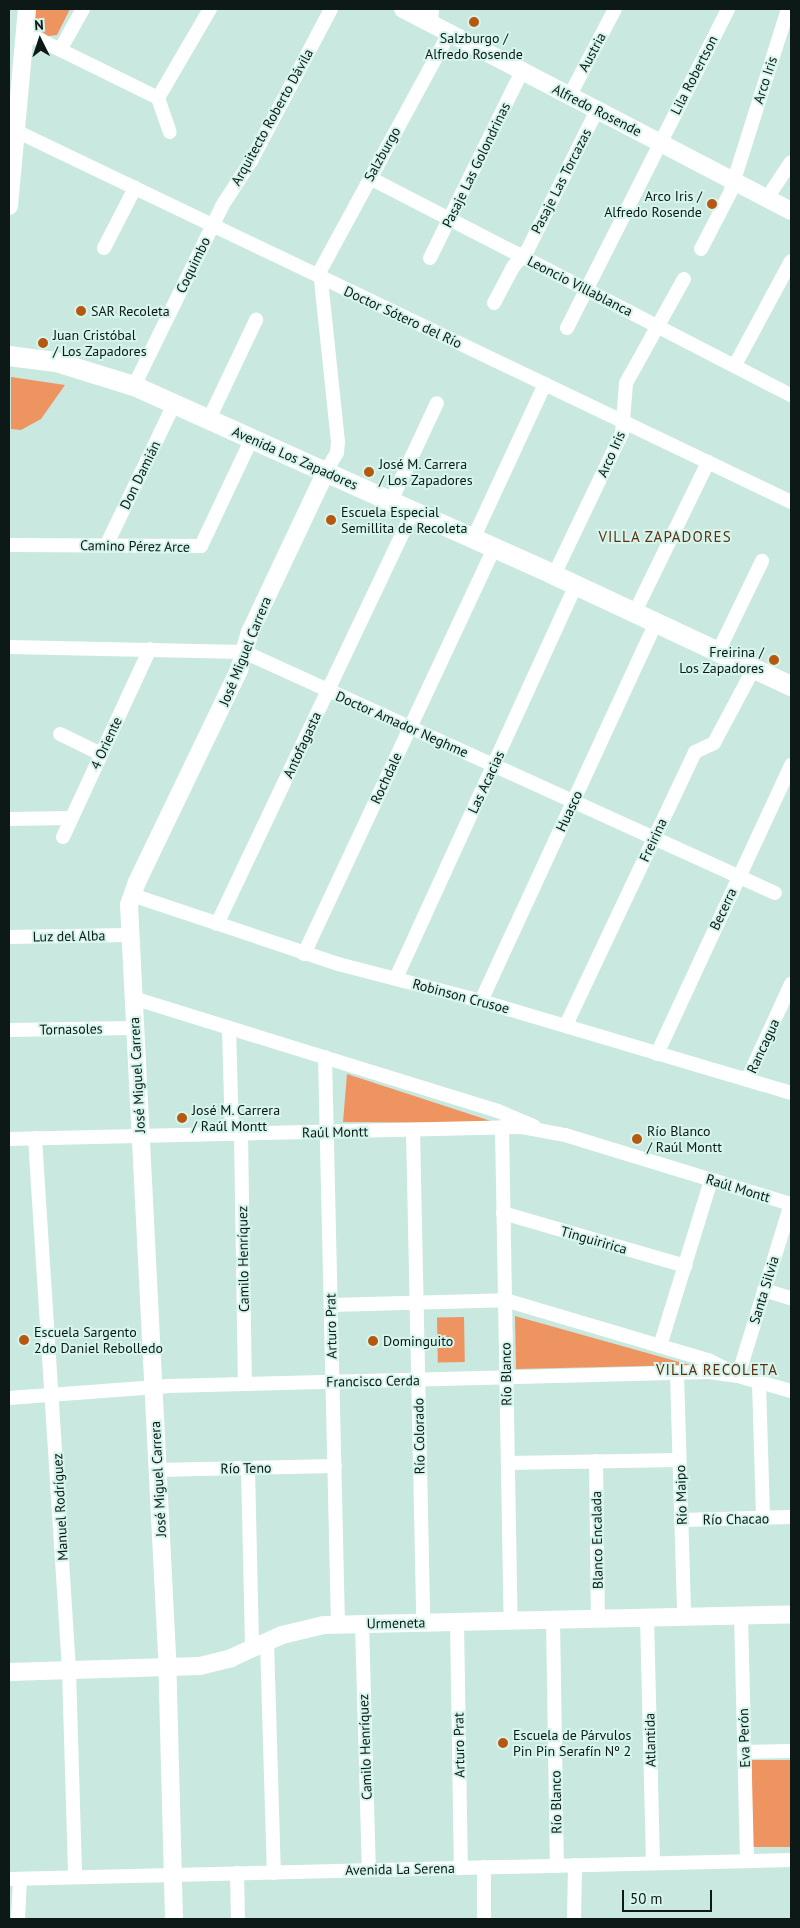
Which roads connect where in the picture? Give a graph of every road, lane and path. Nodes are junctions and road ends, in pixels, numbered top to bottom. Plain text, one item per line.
1 (26, 9) edge
2 (83, 9) edge
3 (210, 9) edge
4 (332, 9) edge
5 (403, 9) edge
6 (615, 9) edge
7 (728, 9) edge
8 (789, 10) edge
9 (432, 16) edge
10 (24, 32) junction
11 (449, 33) junction
12 (60, 50) junction
13 (522, 71) junction
14 (570, 95) junction
15 (158, 98) junction
16 (597, 110) junction
17 (16, 131) junction
18 (170, 132) dead end
19 (660, 142) junction
20 (791, 162) edge
21 (370, 178) junction
22 (732, 180) junction
23 (10, 185) edge
24 (135, 188) junction
25 (767, 198) junction
26 (9, 206) edge
27 (791, 211) edge
28 (450, 219) junction
29 (213, 226) junction
30 (104, 248) dead end
31 (701, 249) dead end
32 (522, 256) junction
33 (430, 258) dead end
34 (791, 261) edge
35 (320, 278) junction
36 (684, 279) dead end
37 (586, 289) junction
38 (494, 303) dead end
39 (256, 320) dead end
40 (658, 326) junction
41 (566, 328) dead end
42 (9, 356) edge
43 (734, 365) junction
44 (545, 384) junction
45 (134, 386) junction
46 (791, 394) edge
47 (437, 403) dead end
48 (174, 404) junction
49 (208, 419) junction
50 (624, 422) junction
51 (252, 438) junction
52 (708, 462) junction
53 (326, 471) junction
54 (391, 501) junction
55 (791, 502) edge
56 (413, 511) junction
57 (473, 539) junction
58 (9, 545) edge
59 (106, 546) junction
60 (494, 548) junction
61 (762, 561) dead end
62 (554, 575) junction
63 (576, 585) junction
64 (635, 612) junction
65 (656, 622) junction
66 (9, 647) edge
67 (150, 648) junction
68 (719, 650) junction
69 (244, 652) junction
70 (754, 668) junction
71 (791, 686) edge
72 (328, 690) junction
73 (410, 727) junction
74 (60, 734) dead end
75 (101, 754) junction
76 (494, 765) junction
77 (791, 765) edge
78 (573, 801) junction
79 (71, 818) junction
80 (9, 819) edge
81 (62, 837) dead end
82 (654, 838) junction
83 (739, 876) junction
84 (775, 893) dead end
85 (132, 895) junction
86 (217, 924) junction
87 (129, 935) junction
88 (9, 937) edge
89 (304, 954) junction
90 (396, 978) junction
91 (791, 984) edge
92 (132, 998) junction
93 (481, 1001) junction
94 (566, 1025) junction
95 (134, 1028) junction
96 (229, 1028) junction
97 (9, 1030) edge
98 (657, 1054) junction
99 (325, 1057) junction
100 (747, 1080) junction
101 (791, 1093) edge
102 (502, 1127) junction
103 (540, 1129) junction
104 (413, 1130) junction
105 (326, 1132) junction
106 (237, 1134) junction
107 (140, 1136) junction
108 (35, 1138) junction
109 (9, 1139) edge
110 (711, 1180) junction
111 (791, 1204) edge
112 (503, 1213) junction
113 (685, 1266) junction
114 (764, 1290) junction
115 (791, 1298) edge
116 (505, 1300) junction
117 (416, 1303) junction
118 (331, 1304) junction
119 (660, 1346) junction
120 (677, 1374) junction
121 (738, 1376) junction
122 (506, 1378) junction
123 (418, 1380) junction
124 (332, 1382) junction
125 (759, 1382) junction
126 (245, 1383) junction
127 (153, 1387) junction
128 (791, 1391) edge
129 (54, 1394) junction
130 (9, 1398) edge
131 (679, 1460) junction
132 (596, 1461) junction
133 (508, 1462) junction
134 (334, 1466) junction
135 (248, 1468) junction
136 (157, 1470) junction
137 (763, 1518) junction
138 (791, 1518) edge
139 (681, 1520) junction
140 (791, 1614) edge
141 (740, 1615) junction
142 (647, 1617) junction
143 (684, 1617) junction
144 (598, 1618) junction
145 (553, 1619) junction
146 (511, 1620) junction
147 (423, 1622) junction
148 (457, 1622) junction
149 (338, 1624) junction
150 (362, 1624) junction
151 (260, 1645) junction
152 (167, 1668) junction
153 (70, 1670) junction
154 (9, 1672) edge
155 (791, 1751) edge
156 (744, 1752) junction
157 (791, 1860) edge
158 (748, 1861) junction
159 (653, 1863) junction
160 (575, 1865) junction
161 (557, 1866) junction
162 (461, 1868) junction
163 (484, 1868) junction
164 (369, 1870) junction
165 (237, 1873) junction
166 (274, 1873) junction
167 (173, 1875) junction
168 (75, 1877) junction
169 (14, 1879) edge
170 (18, 1919) edge
171 (174, 1919) edge
172 (238, 1919) edge
173 (484, 1919) edge
174 (574, 1919) edge

1 - 10 street
2 - 12 street
3 - 15 street
4 - 29 street, Arquitecto Roberto Dávila
5 - 9 street, Alfredo Rosende
6 - 14 street, Austria
7 - 19 street, Lila Robertson
8 - 22 street, Arco Iris
9 - 11 street, Alfredo Rosende
10 - 12 street
10 - 17 street
11 - 13 street, Alfredo Rosende
11 - 21 street, Salzburgo
12 - 15 street
13 - 14 street, Alfredo Rosende
13 - 28 street, Pasaje Las Golondrinas
14 - 16 street, Alfredo Rosende
15 - 18 street
16 - 19 street, Alfredo Rosende
16 - 32 street, Pasaje Las Torcazas
17 - 23 street
17 - 24 street, Doctor Sótero del Río
19 - 22 street, Alfredo Rosende
19 - 37 street, Lila Robertson
20 - 25 street
21 - 28 street, Leoncio Villablanca
21 - 35 street, Salzburgo
22 - 25 street, Alfredo Rosende
22 - 31 street, Arco Iris
23 - 26 street
24 - 29 street, Doctor Sótero del Río
24 - 30 street
25 - 27 street, Alfredo Rosende
28 - 32 street, Leoncio Villablanca
28 - 33 street, Pasaje Las Golondrinas
29 - 35 street, Doctor Sótero del Río
29 - 45 street, Coquimbo
32 - 37 street, Leoncio Villablanca
32 - 38 street, Pasaje Las Torcazas
34 - 43 street
35 - 44 street, Doctor Sótero del Río
35 - 53 street, José Miguel Carrera
36 - 40 street, Arco Iris
37 - 40 street, Leoncio Villablanca
37 - 41 street, Lila Robertson
39 - 49 street
40 - 43 street, Leoncio Villablanca
40 - 50 street, Arco Iris
42 - 45 main road, Avenida Los Zapadores
43 - 46 street, Leoncio Villablanca
44 - 50 street, Doctor Sótero del Río
44 - 57 street
45 - 48 main road, Avenida Los Zapadores
47 - 54 street
48 - 49 main road, Avenida Los Zapadores
48 - 59 street, Don Damián
49 - 51 main road, Avenida Los Zapadores
50 - 52 street, Doctor Sótero del Río
50 - 62 street, Arco Iris
51 - 53 main road, Avenida Los Zapadores
51 - 59 street, Camino Pérez Arce
52 - 55 street, Doctor Sótero del Río
52 - 64 street
53 - 54 main road, Avenida Los Zapadores
53 - 69 street, José Miguel Carrera
54 - 56 main road, Avenida Los Zapadores
56 - 57 main road, Avenida Los Zapadores
56 - 72 street, Antofagasta
57 - 60 main road, Avenida Los Zapadores
58 - 59 street, Camino Pérez Arce
60 - 62 main road, Avenida Los Zapadores
60 - 73 street, Rochdale
61 - 68 street
62 - 63 main road, Avenida Los Zapadores
63 - 64 main road, Avenida Los Zapadores
63 - 76 street, Las Acacias
64 - 65 main road, Avenida Los Zapadores
65 - 68 main road, Avenida Los Zapadores
65 - 78 street, Huasco
66 - 67 street, Doctor Amador Neghme
67 - 69 street, Doctor Amador Neghme
67 - 75 street, 4 Oriente
68 - 70 main road, Avenida Los Zapadores
69 - 72 street, Doctor Amador Neghme
69 - 85 street, José Miguel Carrera
70 - 71 main road, Avenida Los Zapadores
70 - 82 street, Freirina
72 - 73 street, Doctor Amador Neghme
72 - 86 street, Antofagasta
73 - 76 street, Doctor Amador Neghme
73 - 89 street, Rochdale
74 - 75 street
75 - 79 street, 4 Oriente
76 - 78 street, Doctor Amador Neghme
76 - 90 street, Las Acacias
77 - 83 street, Becerra
78 - 82 street, Doctor Amador Neghme
78 - 93 street, Huasco
79 - 80 street
79 - 81 street, 4 Oriente
82 - 83 street, Doctor Amador Neghme
82 - 94 street, Freirina
83 - 84 street, Doctor Amador Neghme
83 - 98 street, Becerra
85 - 86 street, Robinson Crusoe
85 - 87 street, José Miguel Carrera
86 - 89 street, Robinson Crusoe
87 - 88 street, Luz del Alba
87 - 92 street, José Miguel Carrera
89 - 90 street, Robinson Crusoe
90 - 93 street, Robinson Crusoe
91 - 100 street, Rancagua
92 - 95 street, José Miguel Carrera
92 - 96 street, Raúl Montt
93 - 94 street, Robinson Crusoe
94 - 98 street, Robinson Crusoe
95 - 97 street, Tornasoles
95 - 107 street, José Miguel Carrera
96 - 99 street, Raúl Montt
96 - 106 street, Camilo Henríquez
98 - 100 street, Robinson Crusoe
99 - 103 street, Raúl Montt
99 - 105 street, Arturo Prat
100 - 101 street, Robinson Crusoe
102 - 103 street, Raúl Montt
102 - 104 street, Raúl Montt
102 - 112 street, Río Blanco
103 - 110 street, Raúl Montt
104 - 105 street, Raúl Montt
104 - 117 street, Río Colorado
105 - 106 street, Raúl Montt
105 - 118 street, Arturo Prat
106 - 107 street, Raúl Montt
106 - 126 street, Camilo Henríquez
107 - 108 street, Raúl Montt
107 - 127 street, José Miguel Carrera
108 - 109 street, Raúl Montt
108 - 129 street, Manuel Rodríguez
110 - 111 street, Raúl Montt
110 - 113 street
111 - 114 street, Santa Silvia
112 - 113 street, Tinguiririca
112 - 116 street, Río Blanco
113 - 119 street
114 - 115 street
114 - 121 street, Santa Silvia
116 - 117 street, Francisco Cerda
116 - 119 street, Francisco Cerda
116 - 122 street, Río Blanco
117 - 118 street, Francisco Cerda
117 - 123 street, Río Colorado
118 - 124 street, Arturo Prat
119 - 121 street, Francisco Cerda
120 - 121 street, Francisco Cerda
120 - 122 street, Francisco Cerda
120 - 131 street, Río Maipo
121 - 125 street, Francisco Cerda
122 - 123 street, Francisco Cerda
122 - 133 street, Río Blanco
123 - 124 street, Francisco Cerda
123 - 147 street, Río Colorado
124 - 126 street, Francisco Cerda
124 - 134 street, Arturo Prat
125 - 128 street, Francisco Cerda
125 - 137 street
126 - 127 street, Francisco Cerda
127 - 129 street, Francisco Cerda
127 - 136 street, José Miguel Carrera
129 - 130 street, Francisco Cerda
129 - 153 street, Manuel Rodríguez
131 - 132 street
131 - 139 street, Río Maipo
132 - 133 street
132 - 144 street, Blanco Encalada
133 - 146 street, Río Blanco
134 - 135 street, Río Teno
134 - 149 street, Arturo Prat
135 - 136 street, Río Teno
135 - 151 street
136 - 152 street, José Miguel Carrera
137 - 138 street, Río Chacao
137 - 139 street, Río Chacao
139 - 143 street, Río Maipo
140 - 141 street, Urmeneta
141 - 143 street, Urmeneta
141 - 156 street, Eva Perón
142 - 143 street, Urmeneta
142 - 144 street, Urmeneta
142 - 159 street, Atlantida
144 - 145 street, Urmeneta
145 - 146 street, Urmeneta
145 - 161 street, Río Blanco
146 - 148 street, Urmeneta
147 - 148 street, Urmeneta
147 - 150 street, Urmeneta
148 - 162 street, Arturo Prat
149 - 150 street, Urmeneta
149 - 151 street, Urmeneta
150 - 164 street, Camilo Henríquez
151 - 152 street, Urmeneta
151 - 166 street
152 - 153 street, Urmeneta
152 - 167 street, José Miguel Carrera
153 - 154 street, Urmeneta
153 - 168 street, Manuel Rodríguez
155 - 156 street
156 - 158 street, Eva Perón
157 - 158 street, Avenida La Serena
158 - 159 street, Avenida La Serena
159 - 160 street, Avenida La Serena
160 - 161 street, Avenida La Serena
160 - 174 street
161 - 163 street, Avenida La Serena
162 - 163 street, Avenida La Serena
162 - 164 street, Avenida La Serena
163 - 173 street
164 - 166 street, Avenida La Serena
165 - 166 street, Avenida La Serena
165 - 167 street, Avenida La Serena
165 - 172 street
167 - 168 street, Avenida La Serena
167 - 171 street, José Miguel Carrera
168 - 169 street, Avenida La Serena
169 - 170 street

